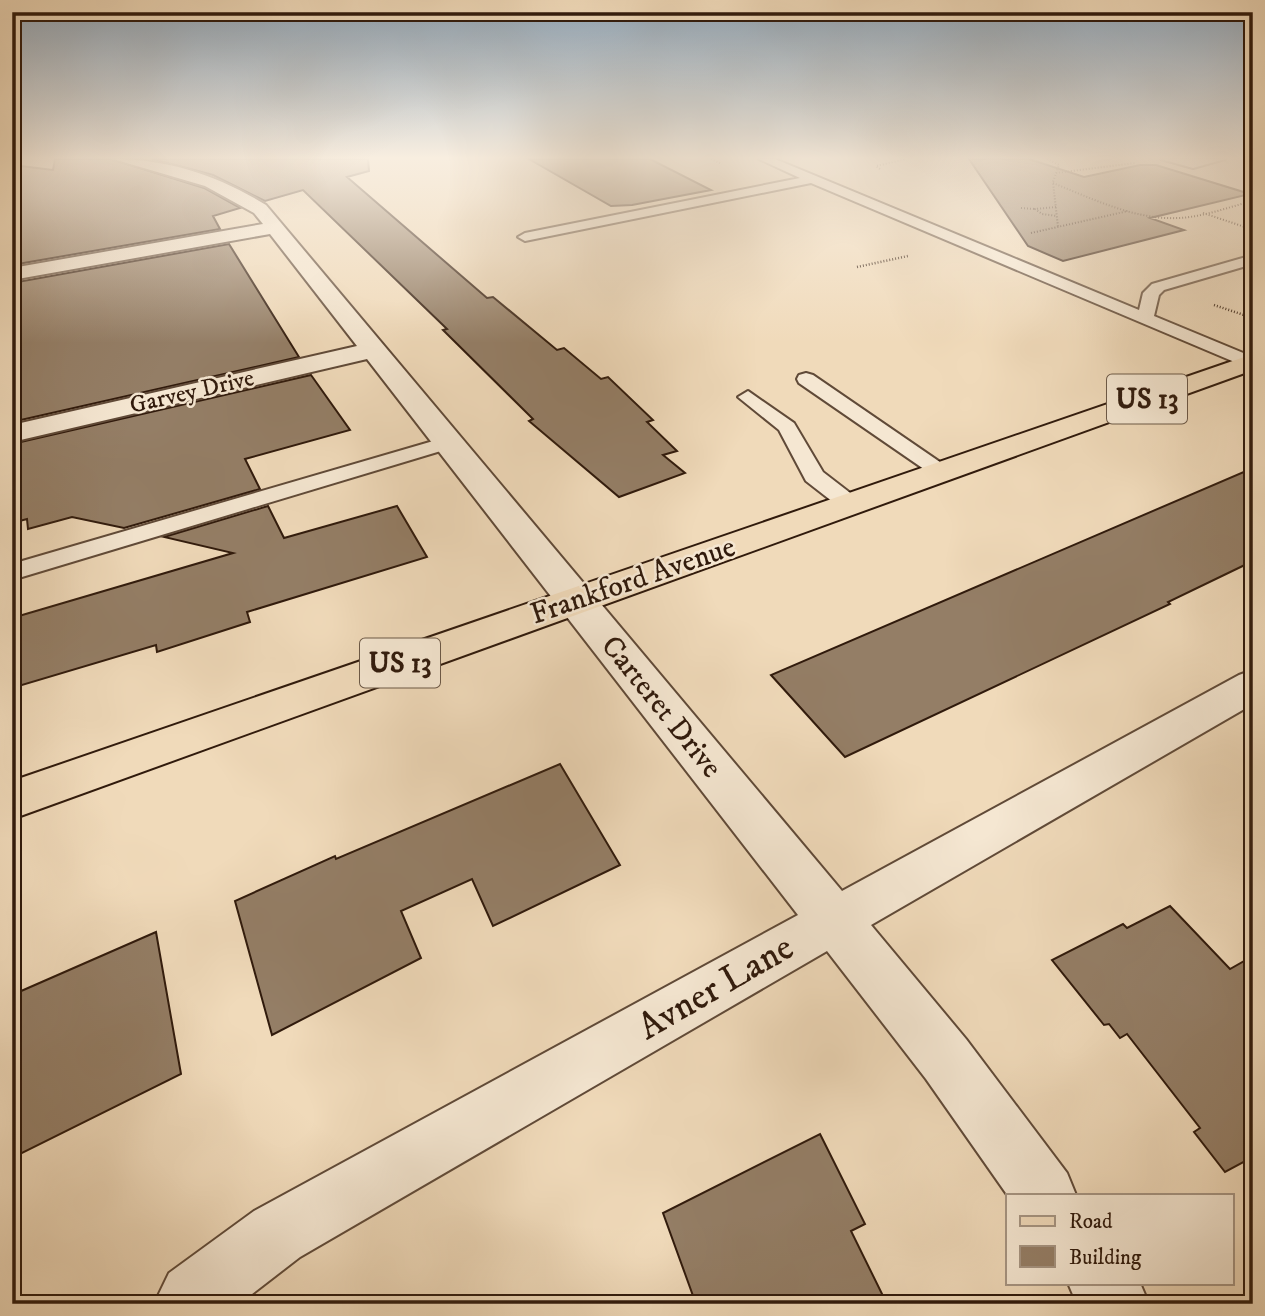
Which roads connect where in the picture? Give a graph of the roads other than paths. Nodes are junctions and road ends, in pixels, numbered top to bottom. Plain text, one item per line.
1 (269, 220) edge
2 (607, 220) edge
3 (911, 220) edge
4 (275, 228) junction
5 (525, 237) dead end
6 (1253, 259) edge
7 (12, 274) edge
8 (1145, 319) junction
9 (372, 350) junction
10 (1252, 362) edge
11 (806, 379) dead end
12 (748, 397) dead end
13 (12, 434) edge
14 (447, 443) junction
15 (942, 471) junction
16 (850, 504) junction
17 (12, 572) edge
18 (575, 601) junction
19 (1253, 685) edge
20 (12, 800) edge
21 (835, 920) junction
22 (1044, 1194) edge
23 (1103, 1284) edge
24 (188, 1304) edge
25 (1115, 1304) edge

1 - 4 street, Carteret Drive
2 - 5 lane
3 - 8 lane
4 - 7 street
4 - 9 street, Carteret Drive
6 - 8 lane
8 - 10 lane
9 - 13 street, Garvey Drive
9 - 14 street, Carteret Drive
10 - 15 main road, Frankford Avenue / US 13
11 - 15 lane
12 - 16 lane
14 - 17 lane
14 - 18 street, Carteret Drive
15 - 16 main road, Frankford Avenue / US 13
16 - 18 main road, Frankford Avenue / US 13
18 - 20 main road, Frankford Avenue / US 13
18 - 21 street, Carteret Drive
19 - 21 street, Avner Lane
21 - 22 street, Carteret Drive
21 - 24 street, Avner Lane
23 - 25 street

